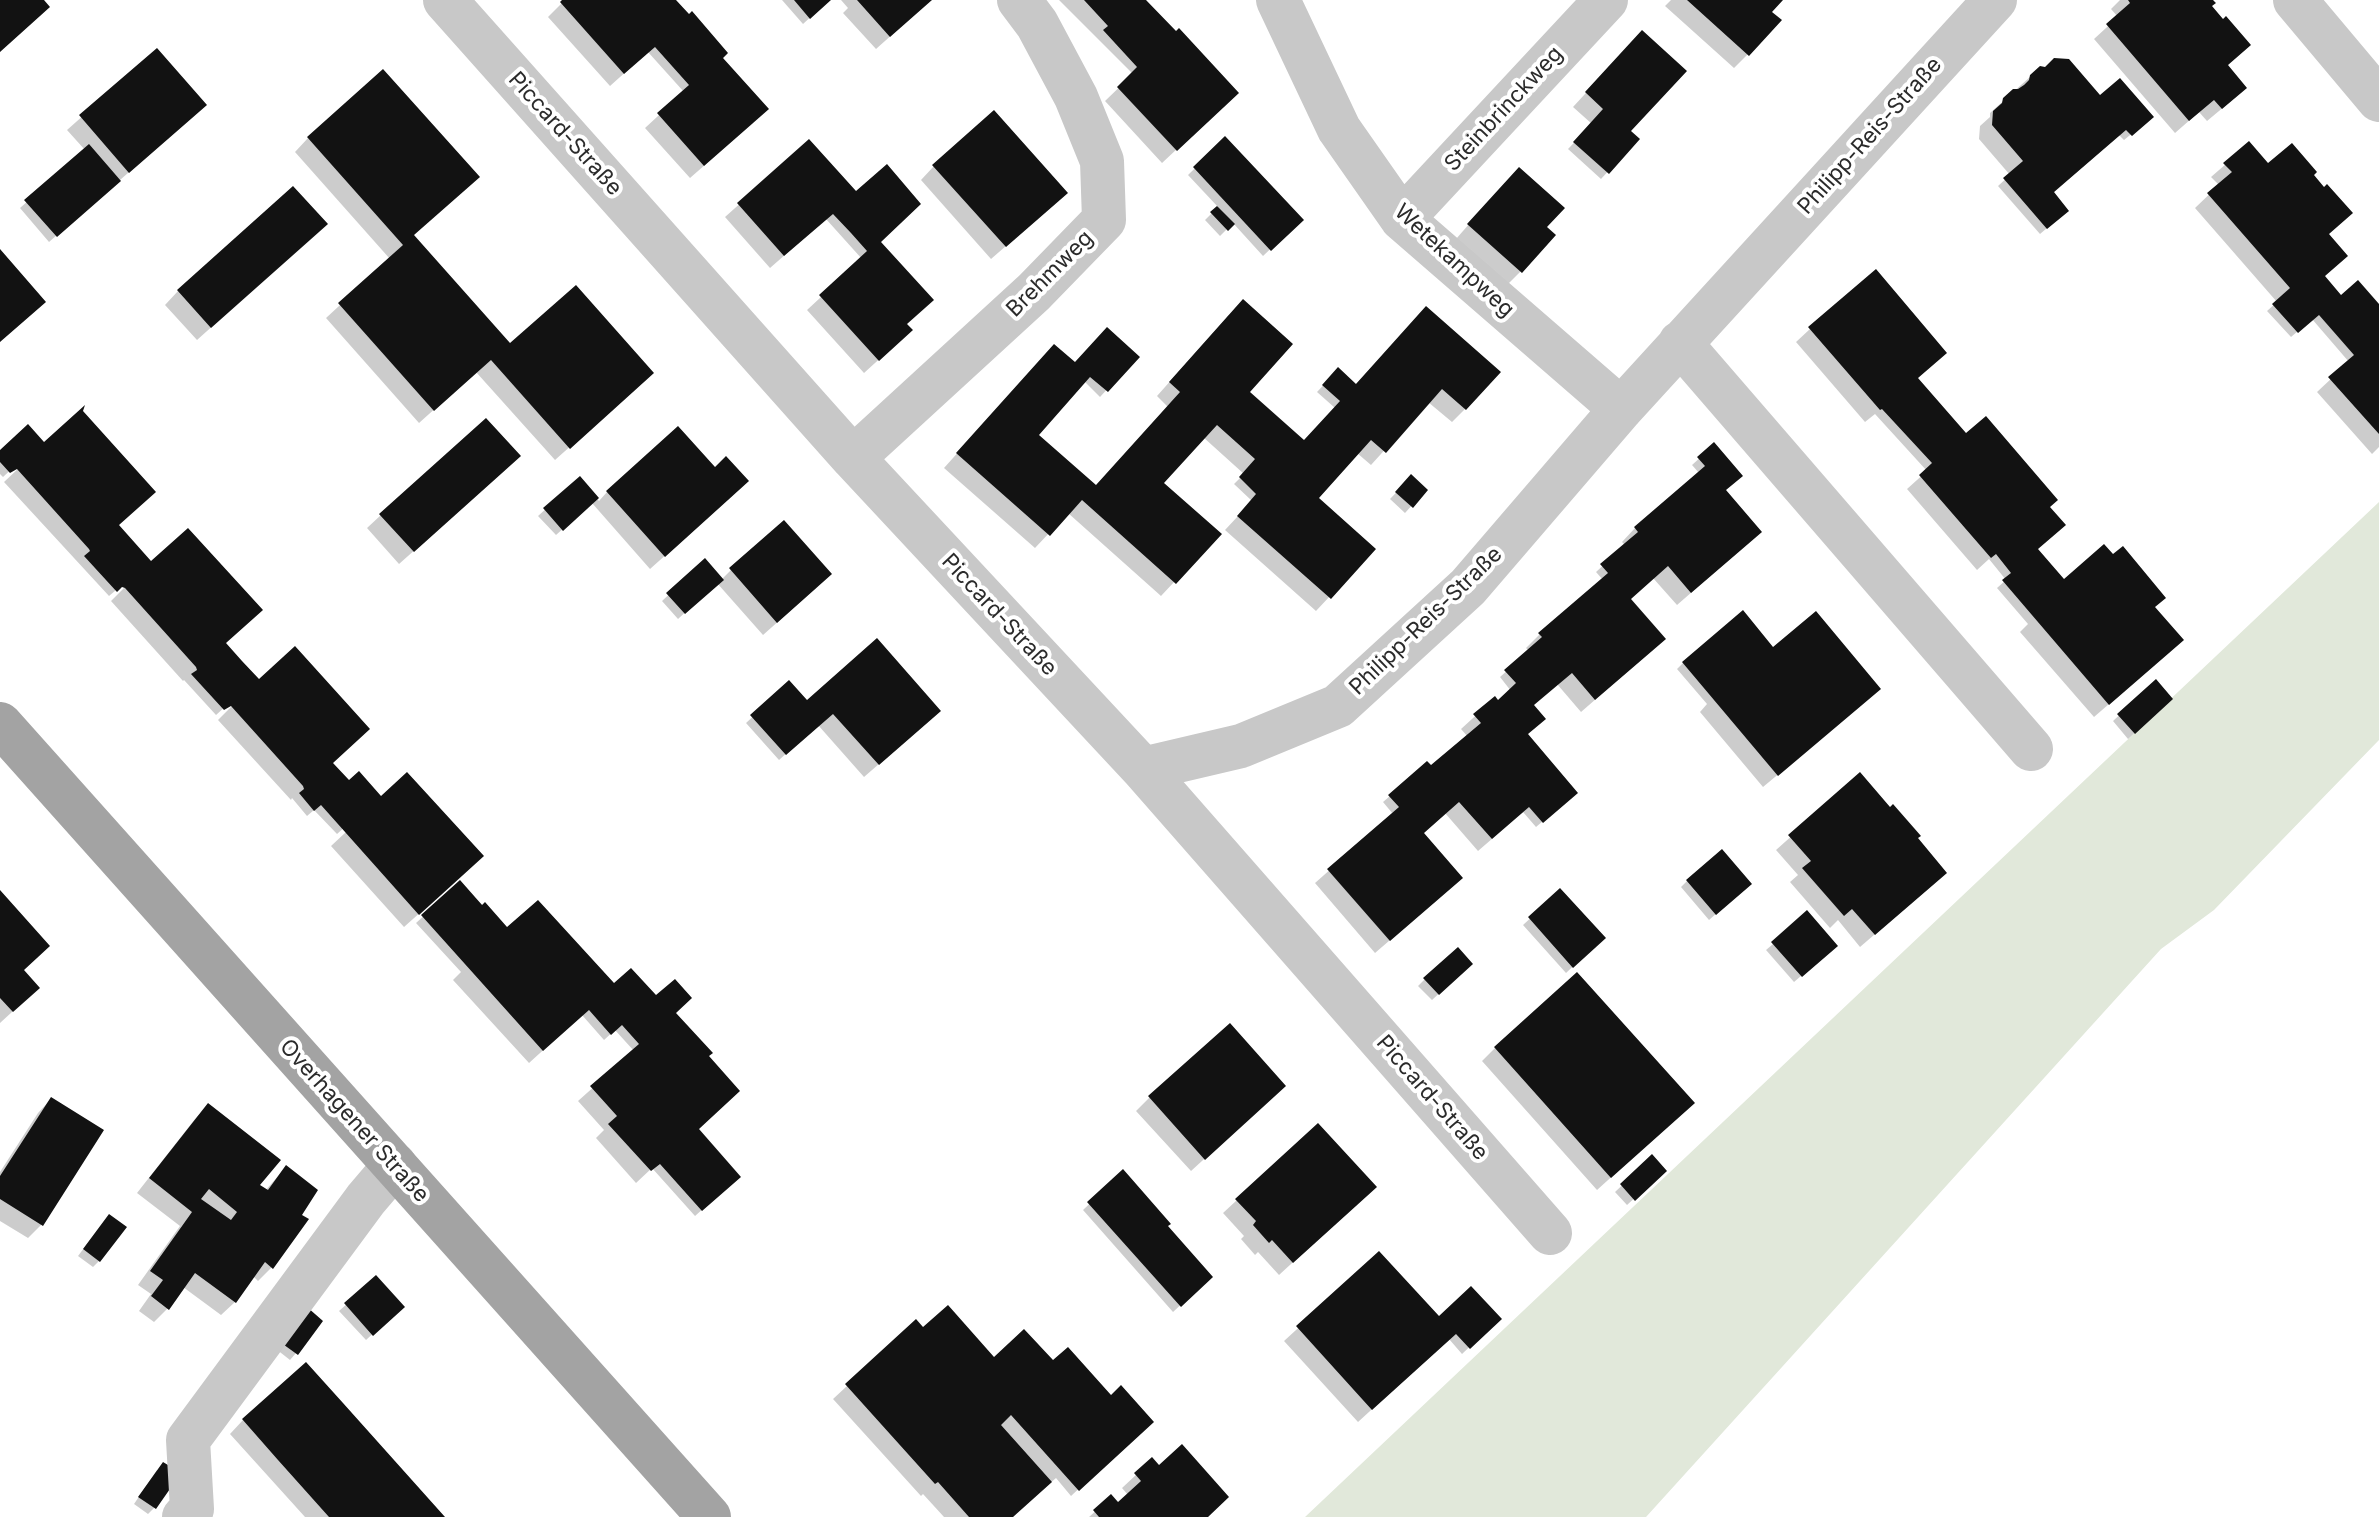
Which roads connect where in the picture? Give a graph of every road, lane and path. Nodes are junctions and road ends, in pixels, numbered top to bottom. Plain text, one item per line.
1 (445, 0) edge
2 (1019, 0) edge
3 (1278, 0) edge
4 (1606, 0) edge
5 (1995, 0) edge
6 (2295, 0) edge
7 (2379, 100) edge
8 (1402, 219) junction
9 (1680, 343) junction
10 (1621, 409) junction
11 (853, 458) junction
12 (0, 724) edge
13 (2031, 749) dead end
14 (1143, 769) junction
15 (395, 1165) junction
16 (1550, 1233) dead end
17 (184, 1517) edge
18 (709, 1517) edge

1 - 11 street, Piccard-Straße
2 - 11 street, Brehmweg
3 - 8 street, Wetekampweg
4 - 8 street, Steinbrinckweg
5 - 9 street, Philipp-Reis-Straße
6 - 7 street
8 - 10 street, Wetekampweg
9 - 10 street, Philipp-Reis-Straße
9 - 13 street
10 - 14 street, Philipp-Reis-Straße
11 - 14 street, Piccard-Straße
12 - 15 main road, Overhagener Straße
14 - 16 street, Piccard-Straße
15 - 17 street
15 - 18 main road, Overhagener Straße

